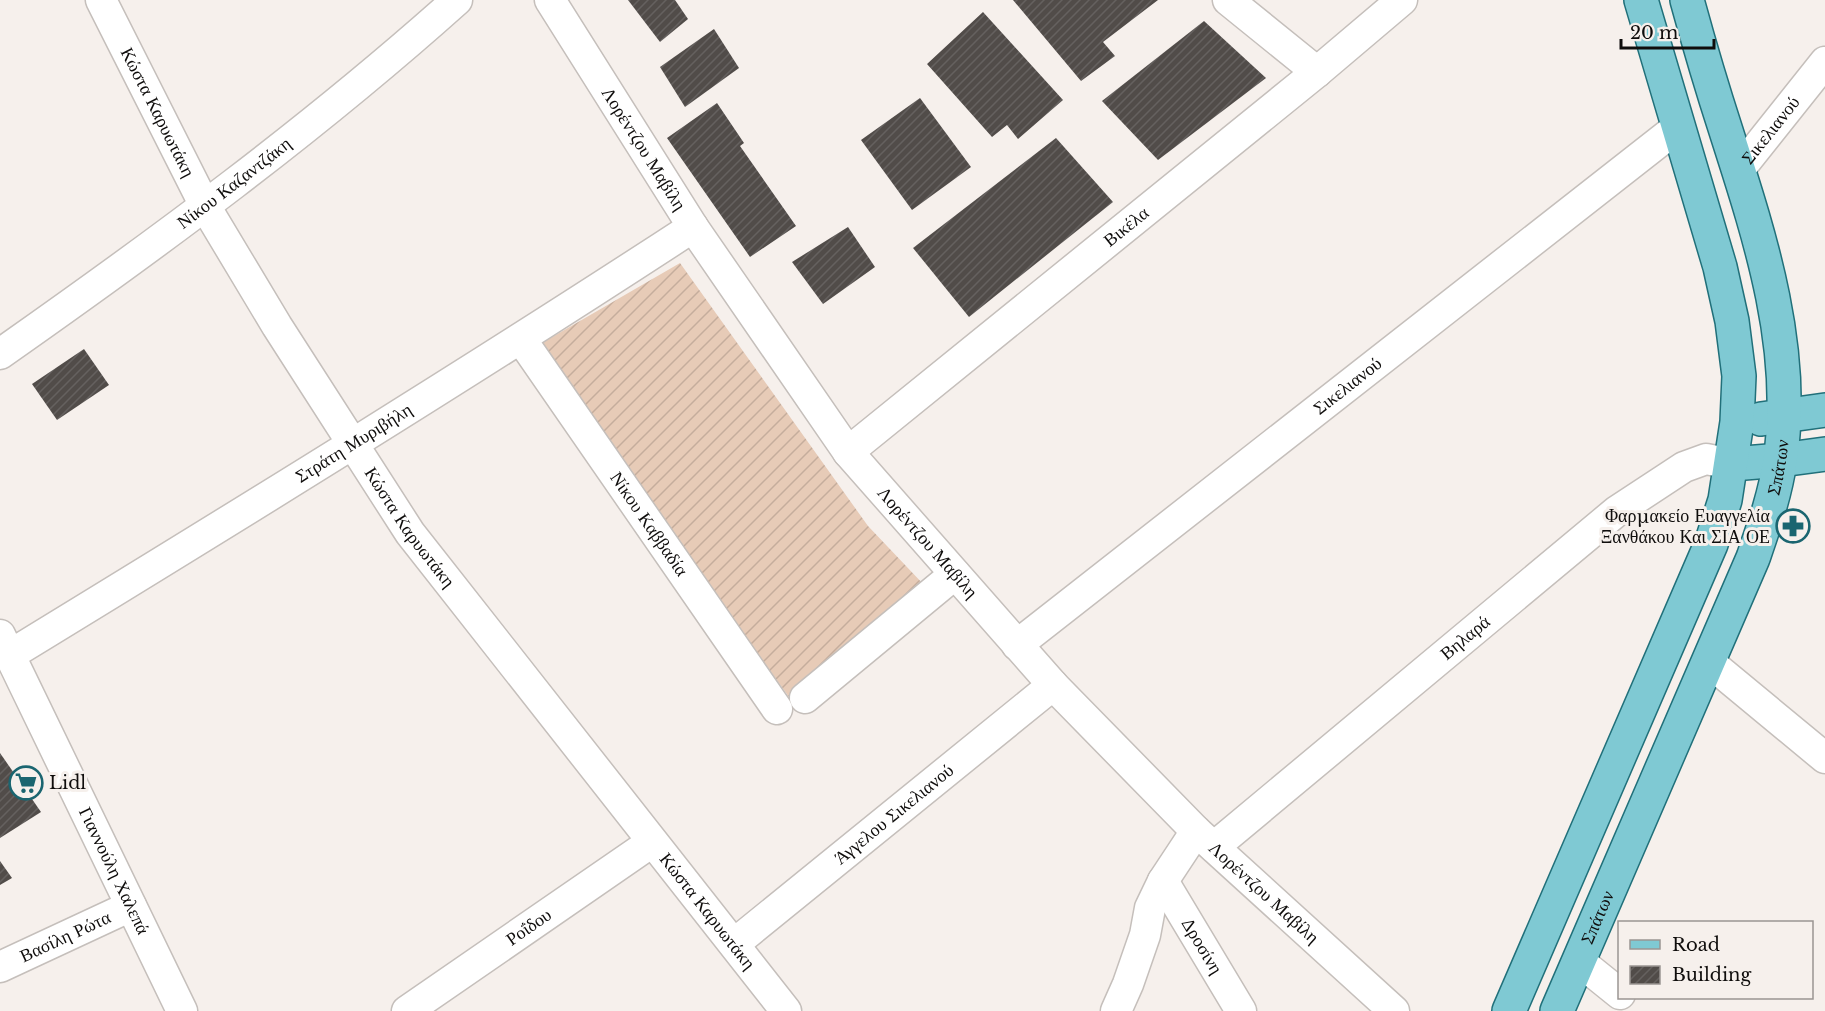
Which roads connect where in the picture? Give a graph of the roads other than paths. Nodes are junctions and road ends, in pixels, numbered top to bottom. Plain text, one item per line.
1 (101, 0) edge
2 (457, 0) edge
3 (550, 0) edge
4 (1228, 0) edge
5 (1402, 0) edge
6 (1641, 0) edge
7 (1687, 0) edge
8 (1825, 62) edge
9 (1317, 72) junction
10 (1678, 127) junction
11 (1739, 170) junction
12 (206, 206) junction
13 (693, 227) junction
14 (521, 339) junction
15 (0, 354) edge
16 (1825, 410) edge
17 (1784, 416) junction
18 (1737, 422) junction
19 (352, 446) junction
20 (848, 452) junction
21 (1825, 454) edge
22 (1780, 460) junction
23 (1732, 464) junction
24 (955, 574) junction
25 (5, 645) edge
26 (1017, 645) junction
27 (1708, 662) junction
28 (1053, 685) junction
29 (805, 698) dead end
30 (777, 710) dead end
31 (1825, 758) edge
32 (1205, 839) junction
33 (652, 842) junction
34 (1163, 881) junction
35 (131, 906) junction
36 (734, 944) junction
37 (1579, 961) junction
38 (0, 967) edge
39 (1618, 992) edge
40 (1624, 999) edge
41 (182, 1011) edge
42 (407, 1011) edge
43 (786, 1011) edge
44 (1116, 1011) edge
45 (1242, 1011) edge
46 (1394, 1011) edge
47 (1509, 1011) edge
48 (1557, 1011) edge
49 (1639, 1011) edge

1 - 12 street, Κώστα Καρυωτάκη
2 - 12 street, Νίκου Καζαντζάκη
3 - 13 street, Λορέντζου Μαβίλη
4 - 9 street
5 - 9 street, Βικέλα
6 - 10 main road
7 - 11 main road, Σπάτων
8 - 11 street, Σικελιανού
9 - 20 street, Βικέλα
10 - 18 main road
10 - 26 street, Σικελιανού
11 - 17 main road, Σπάτων
12 - 15 street, Νίκου Καζαντζάκη
12 - 19 street, Κώστα Καρυωτάκη
13 - 14 street, Στράτη Μυριβήλη
13 - 20 street, Λορέντζου Μαβίλη
14 - 19 street, Στράτη Μυριβήλη
14 - 30 street, Νίκου Καββαδία
16 - 17 main road
17 - 18 main road
17 - 22 main road, Σπάτων
18 - 23 main road
19 - 25 street, Στράτη Μυριβήλη
19 - 33 street, Κώστα Καρυωτάκη
20 - 24 street, Λορέντζου Μαβίλη
21 - 22 main road
22 - 23 main road
22 - 27 main road, Σπάτων
23 - 32 street, Βηλαρά
23 - 47 main road
24 - 26 street, Λορέντζου Μαβίλη
24 - 29 street
25 - 35 street, Γιαννούλη Χαλεπά
26 - 28 street, Λορέντζου Μαβίλη
27 - 31 street
27 - 37 main road, Σπάτων
28 - 32 street, Λορέντζου Μαβίλη
28 - 36 street, Άγγελου Σικελιανού
32 - 34 street, Βηλαρά
32 - 46 street, Λορέντζου Μαβίλη
33 - 36 street, Κώστα Καρυωτάκη
33 - 42 street, Ροΐδου
34 - 44 street, Βηλαρά
34 - 45 street, Δροσίνη
35 - 38 street, Βασίλη Ρώτα
35 - 41 street, Γιαννούλη Χαλεπά
36 - 43 street, Κώστα Καρυωτάκη
37 - 39 street
37 - 48 main road, Σπάτων
40 - 49 street

